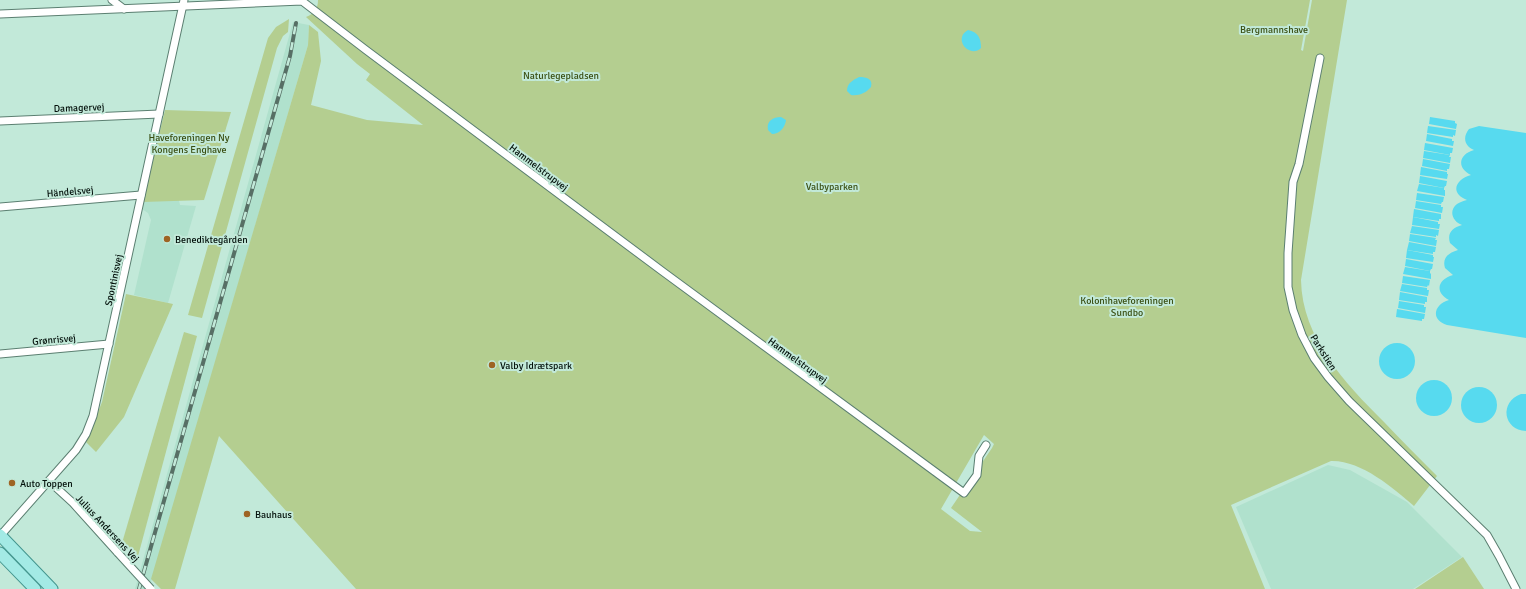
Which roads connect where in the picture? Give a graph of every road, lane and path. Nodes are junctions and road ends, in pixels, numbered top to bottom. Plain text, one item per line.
1 (112, 0) edge
2 (303, 0) edge
3 (183, 3) edge
4 (124, 9) junction
5 (0, 14) edge
6 (1320, 58) dead end
7 (159, 114) junction
8 (0, 120) edge
9 (142, 195) junction
10 (0, 207) edge
11 (110, 344) junction
12 (0, 354) edge
13 (986, 445) dead end
14 (49, 481) junction
15 (0, 535) edge
16 (0, 553) edge
17 (35, 589) edge
18 (52, 589) edge
19 (151, 589) edge
20 (1516, 589) edge

1 - 4 street
2 - 3 street, Hammelstrupvej
2 - 13 street, Hammelstrupvej
3 - 4 street, Hammelstrupvej
3 - 7 street, Spontinisvej
4 - 5 street, Hammelstrupvej
6 - 20 street, Parkstien
7 - 8 street, Damagervej
7 - 9 street, Spontinisvej
9 - 10 street, Händelsvej
9 - 11 street, Spontinisvej
11 - 12 street, Grønrisvej
11 - 14 street, Spontinisvej
14 - 15 street, Spontinisvej
14 - 19 street, Julius Andersens Vej, bridge
15 - 18 main road
16 - 17 main road

